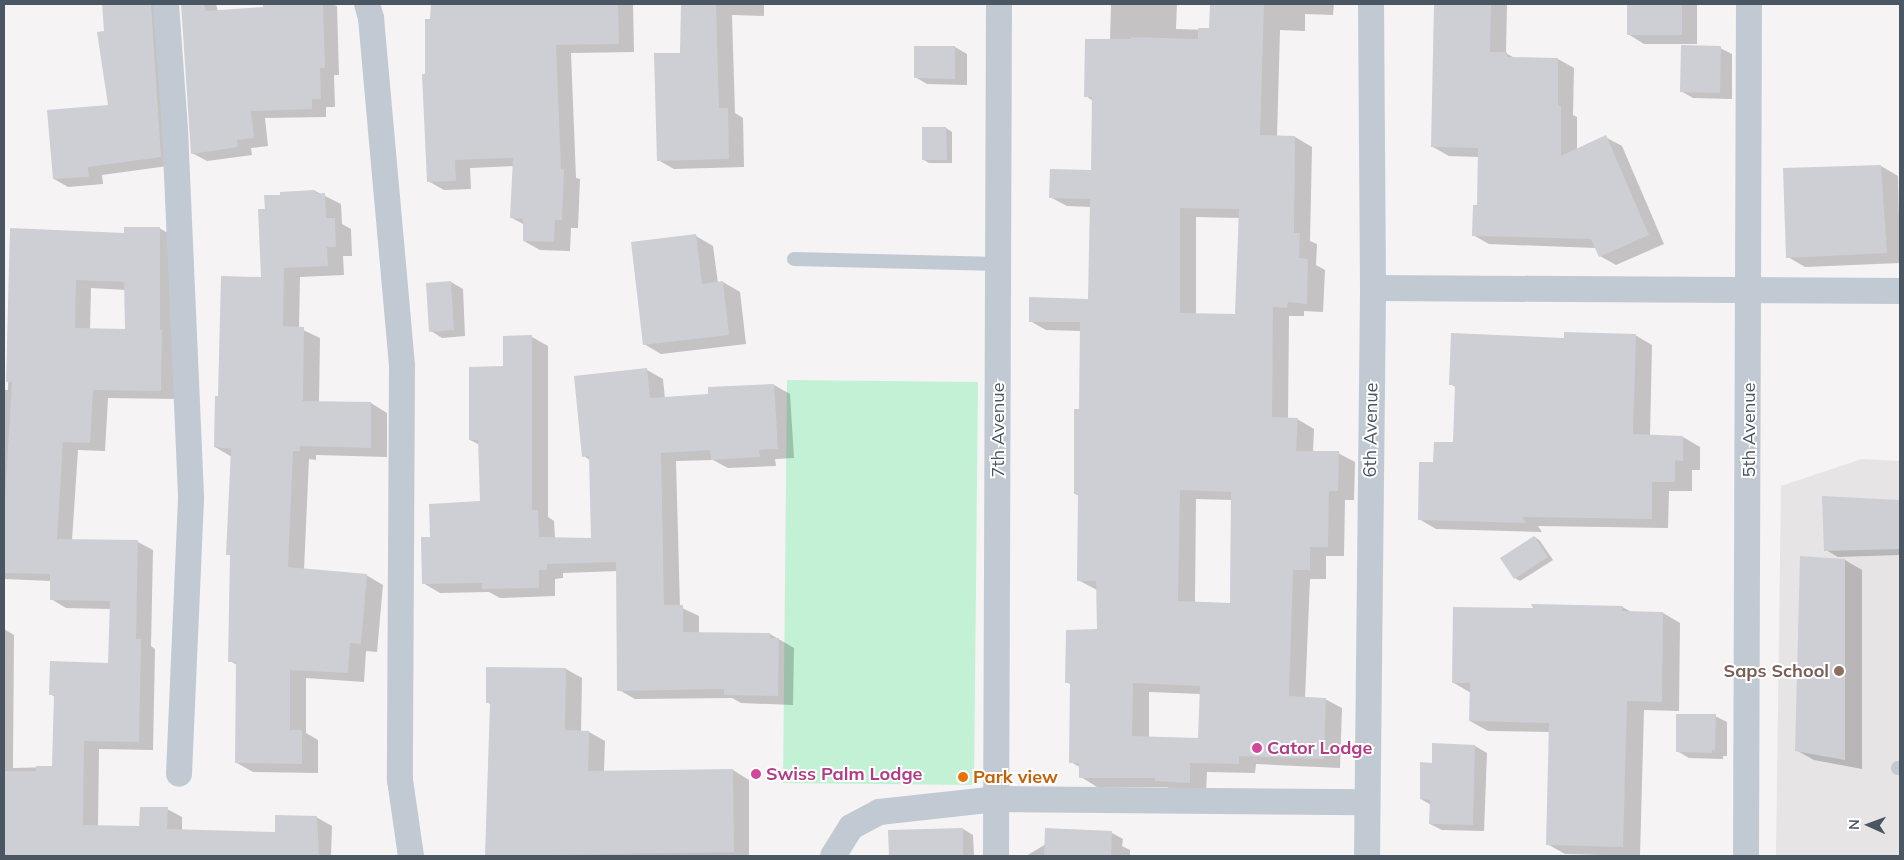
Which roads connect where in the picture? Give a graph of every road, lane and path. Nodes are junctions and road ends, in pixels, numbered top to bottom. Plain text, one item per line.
1 (166, 4) edge
2 (367, 4) edge
3 (999, 4) edge
4 (1371, 4) edge
5 (1749, 4) edge
6 (794, 259) dead end
7 (999, 264) junction
8 (1373, 288) junction
9 (1750, 291) junction
10 (1900, 291) edge
11 (179, 774) dead end
12 (996, 799) junction
13 (1367, 802) junction
14 (411, 856) edge
15 (832, 856) edge
16 (996, 856) edge
17 (1367, 856) edge
18 (1746, 856) edge

1 - 11 street
2 - 14 street
3 - 7 street, 7th Avenue
4 - 8 street, 6th Avenue
5 - 9 street, 5th Avenue
6 - 7 lane
7 - 12 street, 7th Avenue
8 - 9 street
8 - 13 street, 6th Avenue
9 - 10 street
9 - 18 street, 5th Avenue
12 - 13 street
12 - 15 street
12 - 16 street, 7th Avenue
13 - 17 street, 6th Avenue

